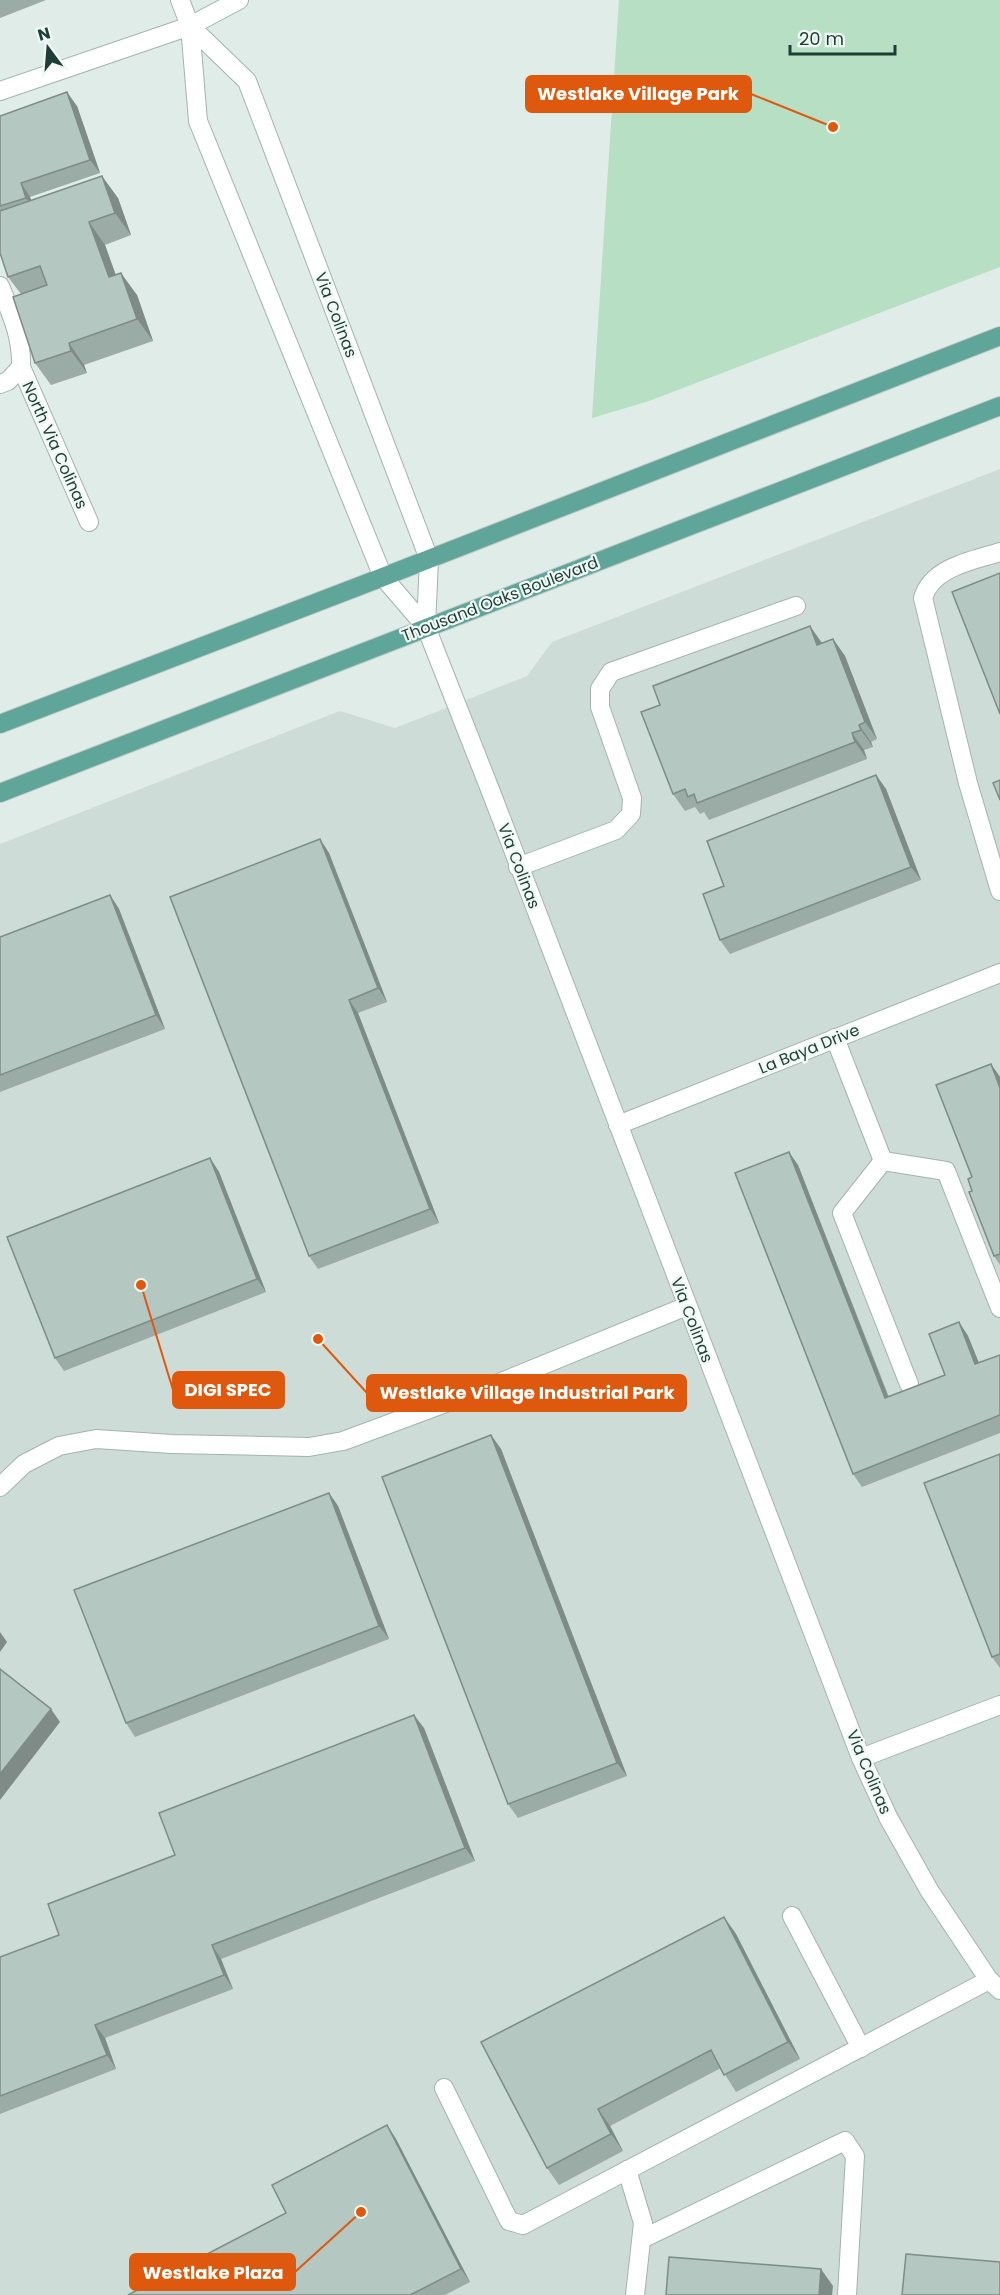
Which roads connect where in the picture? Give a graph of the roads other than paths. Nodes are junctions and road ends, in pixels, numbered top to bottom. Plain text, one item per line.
1 (180, 0) edge
2 (239, 0) edge
3 (190, 26) junction
4 (0, 91) edge
5 (0, 286) edge
6 (1000, 336) edge
7 (21, 367) junction
8 (0, 384) edge
9 (1000, 406) edge
10 (89, 522) dead end
11 (1000, 552) edge
12 (429, 559) junction
13 (383, 577) junction
14 (796, 606) dead end
15 (426, 627) junction
16 (5, 722) edge
17 (0, 793) edge
18 (518, 867) junction
19 (1000, 891) edge
20 (1000, 972) edge
21 (835, 1038) junction
22 (618, 1125) junction
23 (883, 1161) junction
24 (687, 1306) junction
25 (1000, 1308) edge
26 (909, 1384) dead end
27 (0, 1487) edge
28 (1000, 1705) edge
29 (861, 1758) junction
30 (792, 1916) dead end
31 (994, 1985) edge
32 (861, 2048) junction
33 (444, 2088) dead end
34 (627, 2170) junction
35 (642, 2239) junction
36 (635, 2295) edge
37 (847, 2295) edge

1 - 3 street, Via Colinas
2 - 3 street
3 - 4 street
3 - 12 street, Via Colinas
3 - 13 street, Via Colinas
5 - 7 street, North Via Colinas
6 - 12 main road
7 - 8 street, North Via Colinas
7 - 10 street, North Via Colinas
9 - 15 main road, Thousand Oaks Boulevard
11 - 19 street
12 - 13 main road
12 - 15 street, Via Colinas
13 - 15 street, Via Colinas
13 - 16 main road
14 - 18 street
15 - 17 main road, Thousand Oaks Boulevard
15 - 18 street, Via Colinas
18 - 22 street, Via Colinas
20 - 21 street, La Baya Drive
21 - 22 street, La Baya Drive
21 - 23 street
22 - 24 street, Via Colinas
23 - 25 street
23 - 26 street
24 - 27 street
24 - 29 street, Via Colinas
28 - 29 street
29 - 31 street, Via Colinas
30 - 32 street
31 - 32 street
32 - 34 street
33 - 34 street
34 - 35 street
35 - 36 street
35 - 37 street

